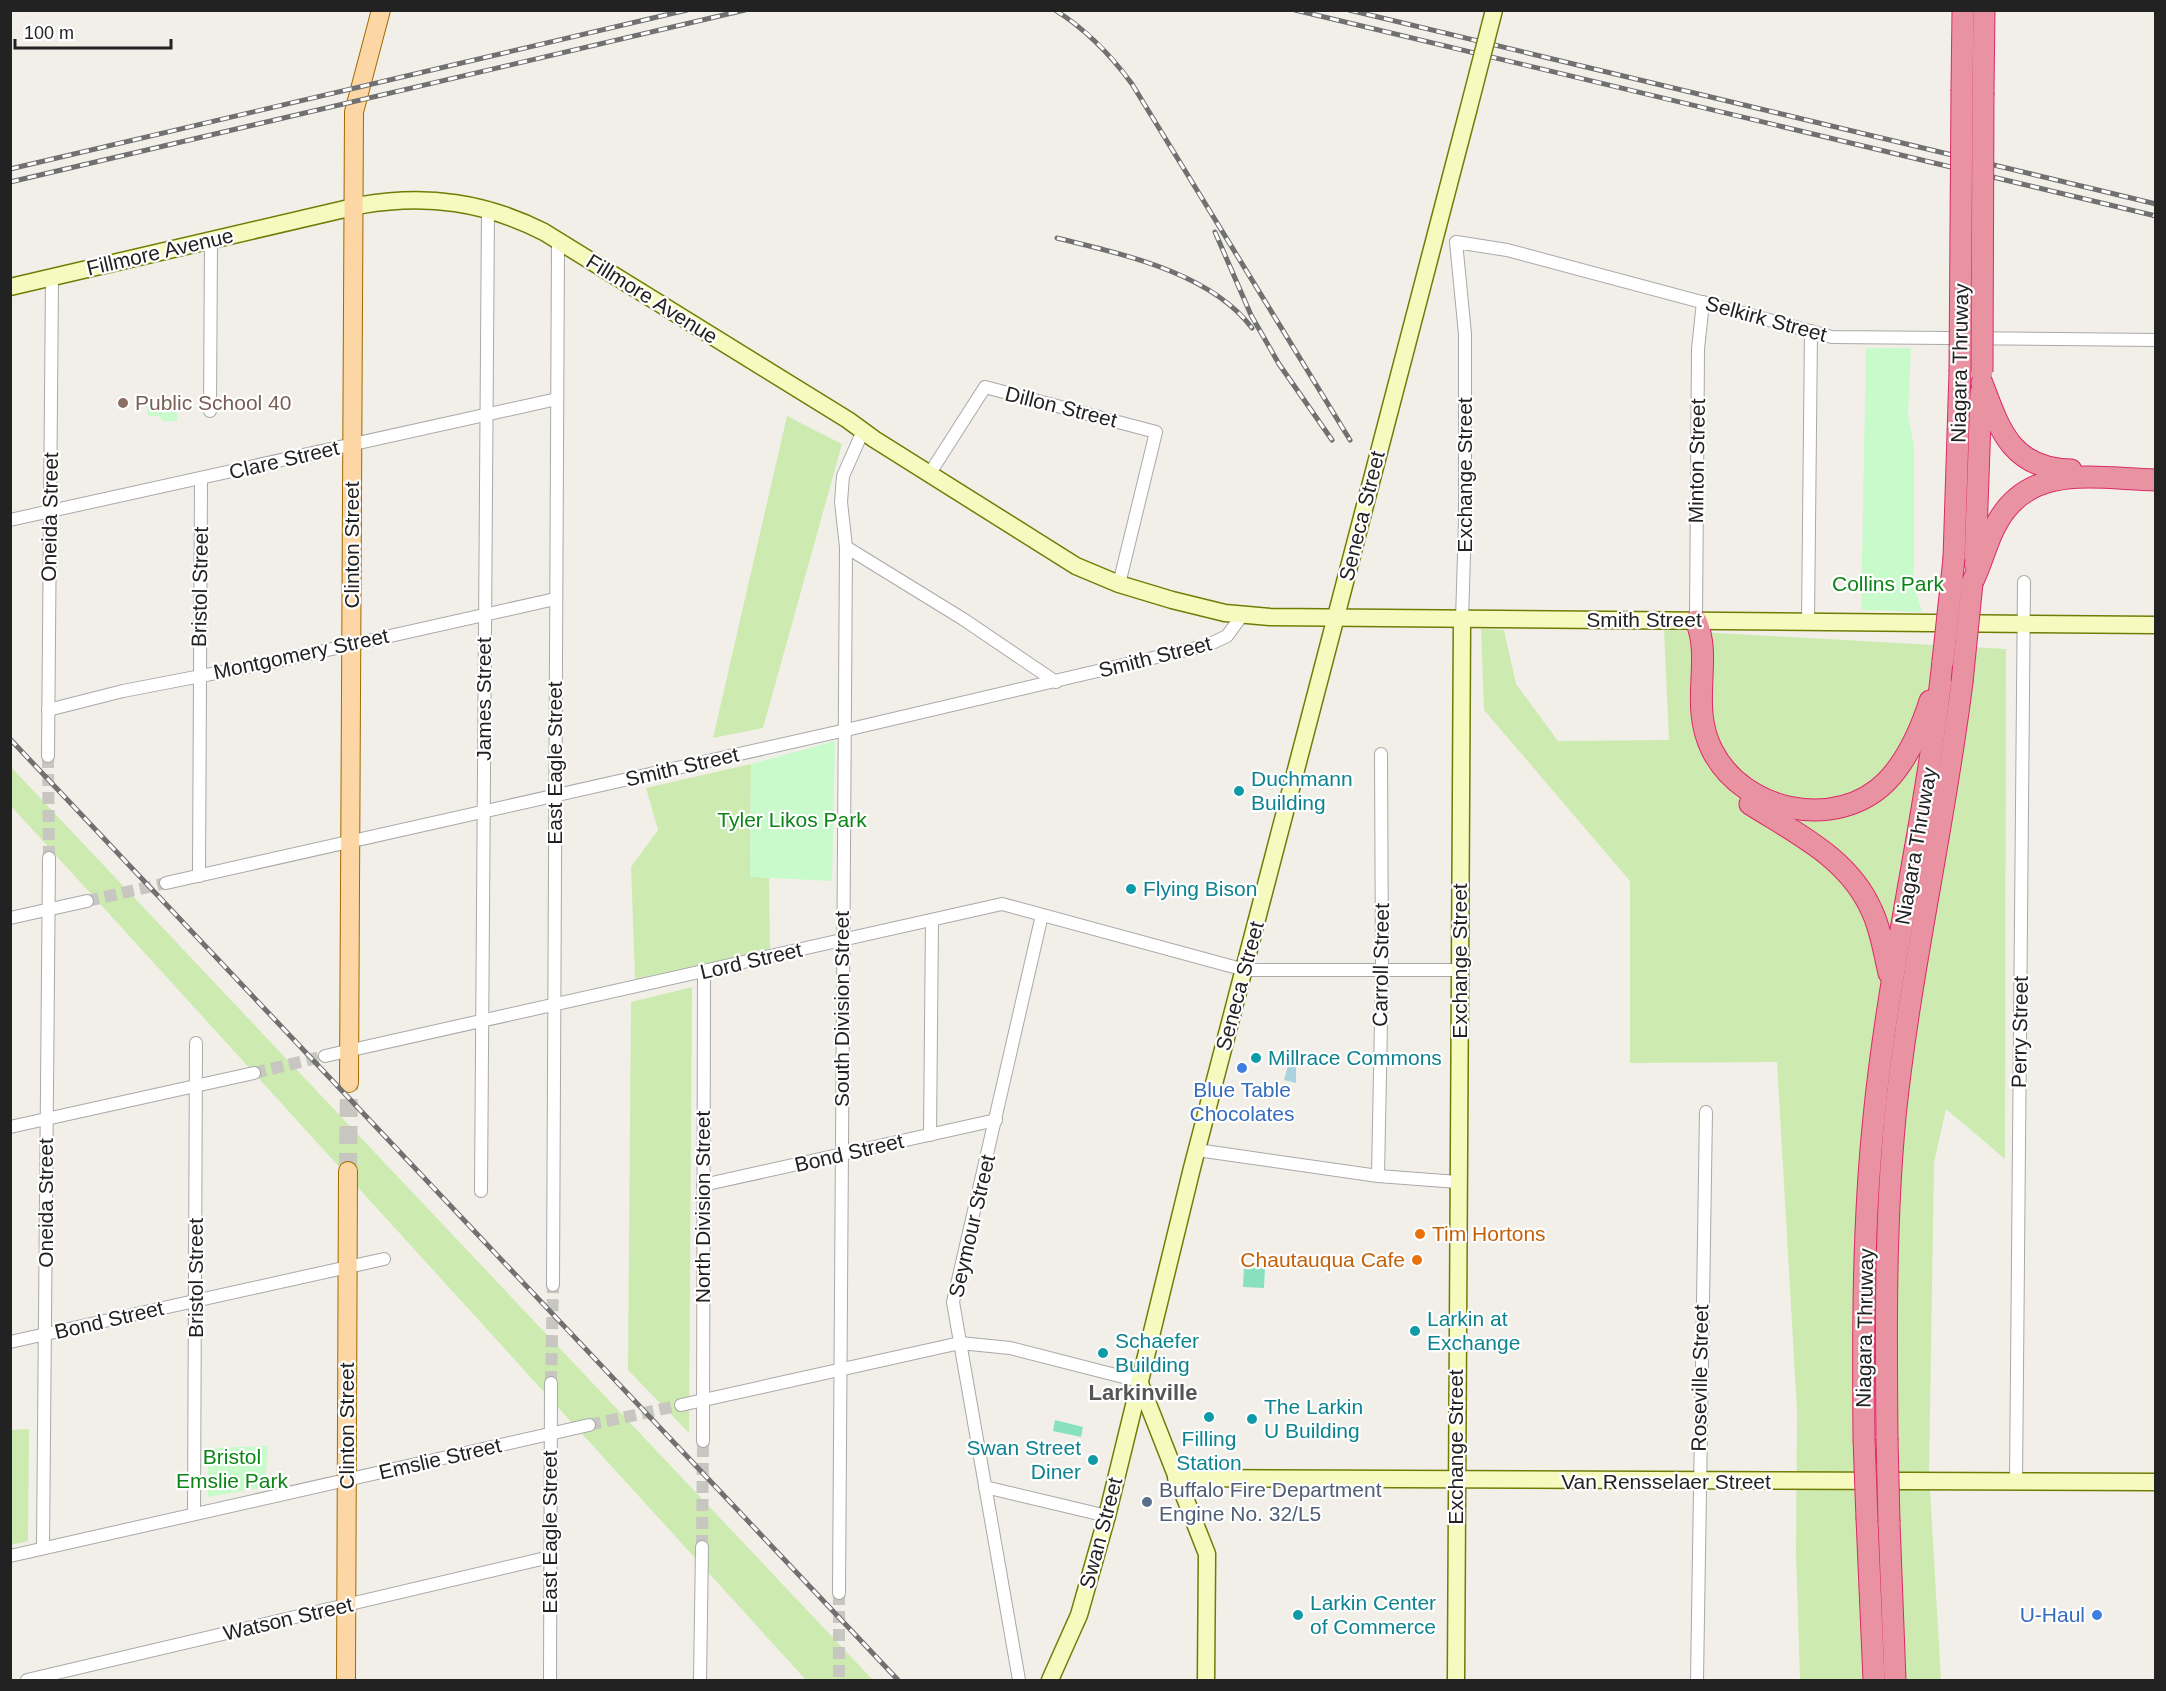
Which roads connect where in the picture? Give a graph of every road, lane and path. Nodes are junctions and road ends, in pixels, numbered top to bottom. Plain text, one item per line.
1 (381, 10) edge
2 (1494, 10) edge
3 (1963, 10) edge
4 (1984, 10) edge
5 (354, 207) junction
6 (488, 208) junction
7 (211, 241) junction
8 (558, 241) junction
9 (1456, 242) joint
10 (52, 278) junction
11 (10, 287) edge
12 (1703, 302) junction
13 (1811, 331) junction
14 (2156, 340) edge
15 (1982, 377) junction
16 (557, 399) junction
17 (210, 411) dead end
18 (487, 415) junction
19 (863, 431) junction
20 (352, 445) junction
21 (2156, 472) edge
22 (930, 474) junction
23 (201, 478) junction
24 (2156, 480) edge
25 (50, 512) junction
26 (10, 520) edge
27 (846, 547) junction
28 (1976, 570) junction
29 (2024, 582) dead end
30 (1119, 584) junction
31 (555, 598) junction
32 (485, 614) junction
33 (1243, 614) junction
34 (1336, 618) junction
35 (1462, 620) junction
36 (1696, 621) junction
37 (1808, 622) junction
38 (2024, 624) junction
39 (2156, 625) edge
40 (351, 644) junction
41 (1941, 671) junction
42 (199, 677) junction
43 (1056, 682) junction
44 (48, 710) junction
45 (846, 730) junction
46 (1381, 754) dead end
47 (48, 756) tunnel mouth
48 (554, 796) junction
49 (484, 812) junction
50 (350, 842) junction
51 (49, 858) tunnel mouth
52 (199, 876) junction
53 (166, 883) tunnel mouth
54 (87, 901) tunnel mouth
55 (49, 909) junction
56 (1042, 915) junction
57 (10, 918) edge
58 (932, 920) junction
59 (842, 940) junction
60 (1460, 969) junction
61 (1245, 970) junction
62 (1382, 970) junction
63 (704, 972) junction
64 (1891, 985) junction
65 (554, 1006) junction
66 (482, 1022) junction
67 (196, 1043) dead end
68 (350, 1051) junction
69 (325, 1056) tunnel mouth
70 (254, 1073) tunnel mouth
71 (349, 1083) tunnel mouth
72 (195, 1086) junction
73 (1706, 1112) dead end
74 (47, 1118) junction
75 (996, 1120) junction
76 (10, 1126) edge
77 (930, 1135) junction
78 (1197, 1150) junction
79 (842, 1154) junction
80 (348, 1171) tunnel mouth
81 (1378, 1176) junction
82 (1458, 1182) junction
83 (703, 1185) junction
84 (481, 1191) dead end
85 (384, 1259) dead end
86 (348, 1267) junction
87 (553, 1285) tunnel mouth
88 (196, 1300) junction
89 (45, 1335) junction
90 (10, 1342) edge
91 (960, 1343) junction
92 (840, 1370) junction
93 (1139, 1381) junction
94 (551, 1383) tunnel mouth
95 (703, 1401) junction
96 (681, 1406) tunnel mouth
97 (589, 1425) tunnel mouth
98 (551, 1434) junction
99 (703, 1441) tunnel mouth
100 (1176, 1478) junction
101 (347, 1480) junction
102 (1456, 1480) junction
103 (1699, 1482) junction
104 (2016, 1482) junction
105 (2156, 1482) edge
106 (985, 1487) junction
107 (194, 1514) junction
108 (1107, 1516) junction
109 (702, 1547) tunnel mouth
110 (43, 1548) junction
111 (10, 1556) edge
112 (550, 1557) junction
113 (839, 1593) tunnel mouth
114 (346, 1605) junction
115 (27, 1680) edge
116 (346, 1680) edge
117 (550, 1680) edge
118 (700, 1680) edge
119 (1019, 1680) edge
120 (1050, 1680) edge
121 (1206, 1680) edge
122 (1456, 1680) edge
123 (1696, 1680) edge
124 (1874, 1680) edge
125 (1895, 1680) edge

1 - 5 main road, Clinton Street
2 - 34 street, Seneca Street, bridge
3 - 41 highway, Niagara Thruway, bridge
4 - 15 highway, Niagara Thruway, bridge
5 - 6 street, Fillmore Avenue
5 - 7 street, Fillmore Avenue
5 - 20 main road, Clinton Street
6 - 8 street, Fillmore Avenue
6 - 18 street, James Street
7 - 10 street, Fillmore Avenue
7 - 17 street
8 - 16 street, East Eagle Street
8 - 19 street, Fillmore Avenue
9 - 12 street, Selkirk Street
9 - 35 street, Exchange Street
10 - 11 street, Fillmore Avenue
10 - 25 street, Oneida Street
12 - 13 street, Selkirk Street
12 - 36 street, Minton Street
13 - 14 street, Selkirk Street
13 - 37 street
15 - 21 highway
15 - 28 highway, Niagara Thruway
16 - 18 street, Clare Street
16 - 31 street, East Eagle Street
18 - 20 street, Clare Street
18 - 32 street, James Street
19 - 22 street, Fillmore Avenue
19 - 27 street, South Division Street
20 - 23 street, Clare Street
20 - 40 main road, Clinton Street
22 - 30 street, Fillmore Avenue
22 - 30 street, Dillon Street
23 - 25 street, Clare Street
23 - 42 street, Bristol Street
24 - 28 highway
25 - 26 street, Clare Street
25 - 44 street, Oneida Street
27 - 43 street
27 - 45 street, South Division Street
28 - 125 highway, Niagara Thruway, bridge
29 - 38 street, Perry Street
30 - 33 street, Fillmore Avenue
31 - 32 street, Montgomery Street
31 - 48 street, East Eagle Street
32 - 40 street, Montgomery Street
32 - 49 street, James Street
33 - 34 street, Smith Street
33 - 43 street, Smith Street
34 - 35 street, Smith Street
34 - 61 street, Seneca Street
35 - 36 street, Smith Street
35 - 60 street, Exchange Street
36 - 37 street, Smith Street
36 - 41 highway
36 - 64 highway
37 - 38 street, Smith Street
38 - 39 street, Smith Street
38 - 104 street, Perry Street
40 - 42 street, Montgomery Street
40 - 50 main road, Clinton Street
41 - 64 highway, Niagara Thruway
42 - 44 street, Montgomery Street
42 - 52 street, Bristol Street
43 - 45 street, Smith Street
44 - 47 street, Oneida Street
45 - 48 street, Smith Street
45 - 59 street, South Division Street
46 - 62 street, Carroll Street
48 - 49 street, Smith Street
48 - 65 street, East Eagle Street
49 - 50 street, Smith Street
49 - 66 street, James Street
50 - 52 street, Smith Street
50 - 68 main road, Clinton Street
51 - 55 street, Oneida Street
52 - 53 street, Smith Street
54 - 55 street
55 - 57 street
55 - 74 street, Oneida Street
56 - 58 street, Lord Street
56 - 61 street, Lord Street
56 - 75 street, Seymour Street
58 - 59 street, Lord Street
58 - 77 street
59 - 63 street, Lord Street
59 - 79 street, South Division Street
60 - 62 street, Lord Street
60 - 82 street, Exchange Street
61 - 62 street, Lord Street
61 - 78 street, Seneca Street
62 - 81 street, Carroll Street
63 - 65 street, Lord Street
63 - 83 street, North Division Street
64 - 124 highway, Niagara Thruway, bridge
65 - 66 street, Lord Street
65 - 87 street, East Eagle Street
66 - 68 street, Lord Street
66 - 84 street, James Street
67 - 72 street, Bristol Street
68 - 69 street, Lord Street
68 - 71 main road, Clinton Street
70 - 72 street
72 - 74 street
72 - 88 street, Bristol Street
73 - 103 street, Roseville Street
74 - 76 street
74 - 89 street, Oneida Street
75 - 77 street, Bond Street
75 - 91 street, Seymour Street
77 - 79 street, Bond Street
78 - 81 street
78 - 93 street, Seneca Street
79 - 83 street, Bond Street
79 - 92 street, South Division Street
80 - 86 main road, Clinton Street
81 - 82 street
82 - 102 street, Exchange Street
83 - 95 street, North Division Street
85 - 86 street, Bond Street
86 - 88 street, Bond Street
86 - 101 main road, Clinton Street
88 - 89 street, Bond Street
88 - 107 street, Bristol Street
89 - 90 street, Bond Street
89 - 110 street, Oneida Street
91 - 92 street
91 - 93 street
91 - 106 street, Seymour Street
92 - 95 street
92 - 113 street, South Division Street
93 - 100 street
93 - 108 street, Swan Street
94 - 98 street, East Eagle Street
95 - 96 street
95 - 99 street, North Division Street
97 - 98 street, Emslie Street
98 - 101 street, Emslie Street
98 - 112 street, East Eagle Street
100 - 102 street, Van Rensselaer Street
100 - 121 street
101 - 107 street, Emslie Street
101 - 114 main road, Clinton Street
102 - 103 street, Van Rensselaer Street
102 - 122 street, Exchange Street
103 - 104 street, Van Rensselaer Street
103 - 123 street, Roseville Street
104 - 105 street, Van Rensselaer Street
106 - 108 street
106 - 119 street, Seymour Street
107 - 110 street, Emslie Street
108 - 120 street, Swan Street
109 - 118 street
110 - 111 street, Emslie Street
112 - 114 street, Watson Street
112 - 117 street, East Eagle Street
114 - 115 street, Watson Street
114 - 116 main road, Clinton Street

